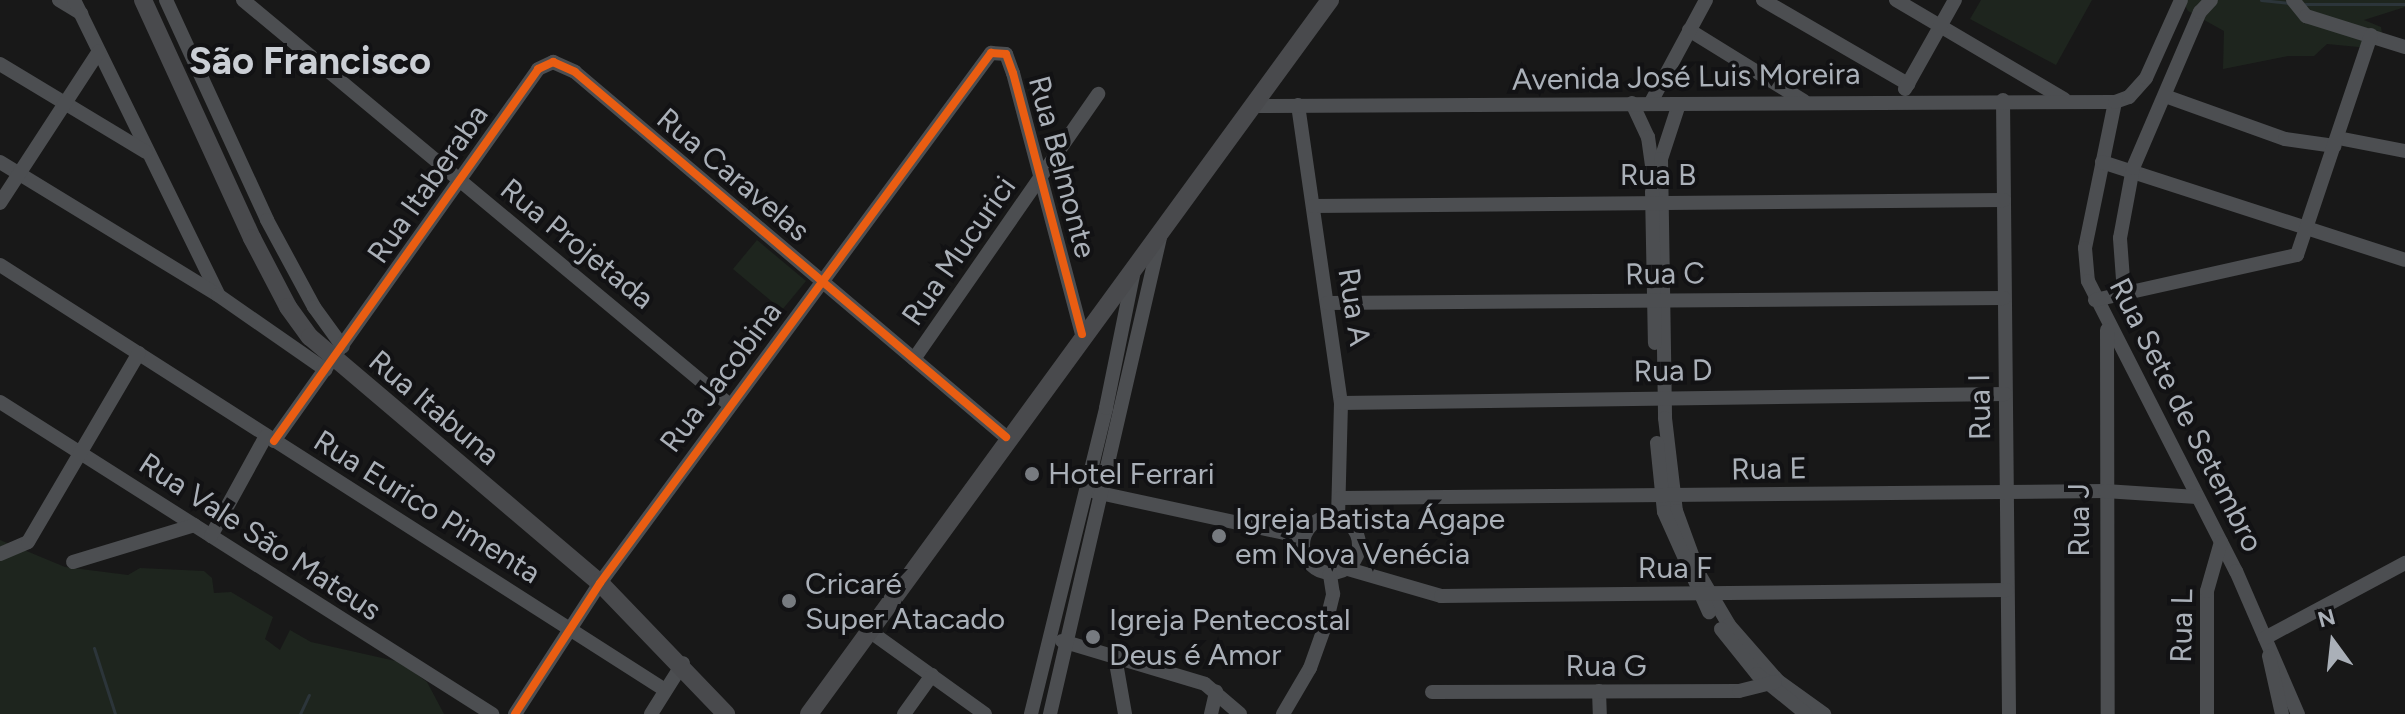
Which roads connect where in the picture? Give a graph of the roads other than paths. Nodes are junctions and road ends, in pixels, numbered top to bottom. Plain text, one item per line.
1 (59, 0) edge
2 (143, 0) edge
3 (166, 0) edge
4 (243, 0) edge
5 (1330, 0) edge
6 (1706, 0) edge
7 (1763, 0) edge
8 (1896, 0) edge
9 (1955, 0) edge
10 (2168, 0) edge
11 (2181, 0) edge
12 (2211, 0) edge
13 (2293, 0) edge
14 (78, 7) edge
15 (2167, 25) junction
16 (1941, 26) junction
17 (1689, 30) junction
18 (2371, 35) junction
19 (2405, 47) edge
20 (99, 51) junction
21 (0, 64) edge
22 (575, 72) joint
23 (974, 74) joint
24 (1908, 84) junction
25 (1098, 94) dead end
26 (2165, 96) junction
27 (2064, 99) junction
28 (1899, 100) junction
29 (2003, 100) junction
30 (63, 102) junction
31 (1806, 102) junction
32 (2118, 102) junction
33 (1632, 103) junction
34 (1650, 104) junction
35 (1679, 104) junction
36 (1298, 105) junction
37 (1251, 106) junction
38 (2336, 142) junction
39 (2405, 151) edge
40 (146, 152) junction
41 (0, 162) edge
42 (2102, 162) junction
43 (2133, 168) junction
44 (18, 174) junction
45 (1042, 179) junction
46 (459, 181) junction
47 (2004, 200) junction
48 (1657, 201) junction
49 (0, 203) edge
50 (1313, 206) junction
51 (2310, 225) junction
52 (1163, 226) junction
53 (2405, 260) edge
54 (1135, 264) junction
55 (0, 265) edge
56 (822, 282) junction
57 (2124, 293) junction
58 (218, 295) junction
59 (2004, 298) junction
60 (1659, 300) junction
61 (2095, 300) junction
62 (1327, 303) junction
63 (2107, 326) junction
64 (1082, 334) junction
65 (139, 353) junction
66 (334, 359) junction
67 (914, 359) junction
68 (2005, 394) junction
69 (1660, 398) junction
70 (0, 402) edge
71 (1341, 403) junction
72 (730, 405) junction
73 (1006, 437) junction
74 (270, 439) junction
75 (80, 453) junction
76 (1086, 490) junction
77 (2105, 491) junction
78 (2008, 492) junction
79 (1102, 494) junction
80 (1666, 495) junction
81 (2197, 497) junction
82 (1340, 498) junction
83 (1338, 518) junction
84 (195, 525) junction
85 (211, 536) junction
86 (1303, 537) junction
87 (2221, 542) junction
88 (0, 543) edge
89 (7, 553) edge
90 (73, 562) dead end
91 (2405, 563) edge
92 (1348, 569) junction
93 (1330, 574) junction
94 (600, 583) junction
95 (2007, 590) junction
96 (1703, 594) junction
97 (568, 629) junction
98 (868, 630) junction
99 (1050, 638) junction
100 (1069, 643) junction
101 (2267, 645) junction
102 (1115, 657) junction
103 (683, 663) junction
104 (932, 675) junction
105 (1773, 682) junction
106 (665, 690) junction
107 (1599, 691) junction
108 (1216, 692) junction
109 (1432, 692) dead end
110 (492, 714) edge
111 (515, 714) edge
112 (651, 714) edge
113 (726, 714) edge
114 (809, 714) edge
115 (904, 714) edge
116 (985, 714) edge
117 (1031, 714) edge
118 (1050, 714) edge
119 (1125, 714) edge
120 (1211, 714) edge
121 (1240, 714) edge
122 (1283, 714) edge
123 (1600, 714) edge
124 (1807, 714) edge
125 (1824, 714) edge
126 (2009, 714) edge
127 (2108, 714) edge
128 (2207, 714) edge
129 (2282, 714) edge
130 (2298, 714) edge

1 - 14 street
2 - 66 main road, Rua Itabuna
3 - 66 street
4 - 46 street, Rua Projetada
5 - 37 main road
6 - 17 street
7 - 24 street
8 - 16 street
9 - 16 street
10 - 15 street
11 - 15 street
12 - 26 street
13 - 18 street
14 - 20 street
15 - 32 street
16 - 24 street
16 - 27 street
17 - 31 street
17 - 34 street
18 - 19 street
18 - 38 street
20 - 30 street
20 - 40 street
21 - 30 street
22 - 46 street, Rua Itaberaba
22 - 56 street, Rua Caravelas
23 - 45 street, Rua Belmonte
23 - 56 street, Rua Jacobina
24 - 28 street
25 - 45 street, Rua Mucurici
26 - 38 street
26 - 43 street
27 - 29 street, Avenida José Luis Moreira
27 - 32 street, Avenida José Luis Moreira
28 - 29 street, Avenida José Luis Moreira
28 - 31 street, Avenida José Luis Moreira
29 - 47 street, Rua I
30 - 40 street
30 - 44 street
31 - 35 street, Avenida José Luis Moreira
32 - 42 street, Rua Sete de Setembro
33 - 34 street, Avenida José Luis Moreira
33 - 36 street, Avenida José Luis Moreira
33 - 48 street
34 - 35 street, Avenida José Luis Moreira
35 - 48 street
36 - 37 street, Avenida José Luis Moreira
36 - 50 street, Rua A
37 - 52 main road
38 - 39 street
38 - 51 street
40 - 58 street
41 - 44 street
42 - 43 street
42 - 61 street, Rua Sete de Setembro
43 - 51 street
43 - 57 street
44 - 49 street
44 - 58 street
45 - 64 street, Rua Belmonte
45 - 67 street, Rua Mucurici
46 - 66 street, Rua Itaberaba
46 - 72 street, Rua Projetada
47 - 48 street, Rua B
47 - 59 street, Rua I
48 - 50 street, Rua B
48 - 60 street
50 - 62 street, Rua A
51 - 53 street
51 - 57 street
52 - 54 main road
52 - 79 street
54 - 64 main road
54 - 76 street
55 - 65 street, Rua Eurico Pimenta
56 - 67 street, Rua Caravelas
56 - 72 street, Rua Jacobina
57 - 61 street
58 - 66 street
59 - 60 street, Rua C
59 - 68 street, Rua I
60 - 62 street, Rua C
60 - 69 street
61 - 63 street, Rua Sete de Setembro
62 - 71 street, Rua A
63 - 77 street, Rua J
63 - 81 street, Rua Sete de Setembro
64 - 73 main road
65 - 74 street, Rua Eurico Pimenta
65 - 75 street
66 - 74 street, Rua Itaberaba
66 - 94 main road, Rua Itabuna
67 - 73 street, Rua Caravelas
68 - 69 street, Rua D
68 - 78 street, Rua I
69 - 71 street, Rua D
69 - 80 street
70 - 75 street, Rua Vale São Mateus
71 - 82 street, Rua A
72 - 94 street, Rua Jacobina
73 - 98 main road
74 - 85 street, Rua Itaberaba
74 - 97 street, Rua Eurico Pimenta
75 - 84 street, Rua Vale São Mateus
75 - 89 street
76 - 79 street
76 - 99 street
77 - 78 street, Rua E
77 - 81 street, Rua E
77 - 127 street, Rua J
78 - 80 street, Rua E
78 - 95 street, Rua I
79 - 86 street
79 - 100 street
80 - 82 street, Rua E
80 - 96 street
81 - 87 street, Rua Sete de Setembro
82 - 83 street, Rua A
83 - 86 street
83 - 92 street
84 - 85 street, Rua Vale São Mateus
84 - 90 street
85 - 110 street, Rua Vale São Mateus
86 - 93 street
87 - 101 street, Rua Sete de Setembro
87 - 128 street, Rua L
88 - 89 street
91 - 101 street
92 - 93 street
92 - 96 street, Rua F
93 - 122 street
94 - 97 street, Rua Jacobina
94 - 103 main road, Rua Itabuna
95 - 96 street, Rua F
95 - 126 street, Rua I
96 - 105 street
97 - 106 street, Rua Eurico Pimenta
97 - 111 street, Rua Jacobina
98 - 104 street
98 - 114 main road
99 - 100 street
99 - 117 street
100 - 102 street
100 - 118 street
101 - 129 street, Rua Sete de Setembro
101 - 130 street, Rua Sete de Setembro
102 - 108 street
102 - 119 street
103 - 106 street
103 - 113 main road, Rua Itabuna
104 - 115 street
104 - 116 street
105 - 107 street, Rua G
105 - 124 street
105 - 125 street
106 - 112 street
107 - 109 street, Rua G
107 - 123 street
108 - 120 street
108 - 121 street

